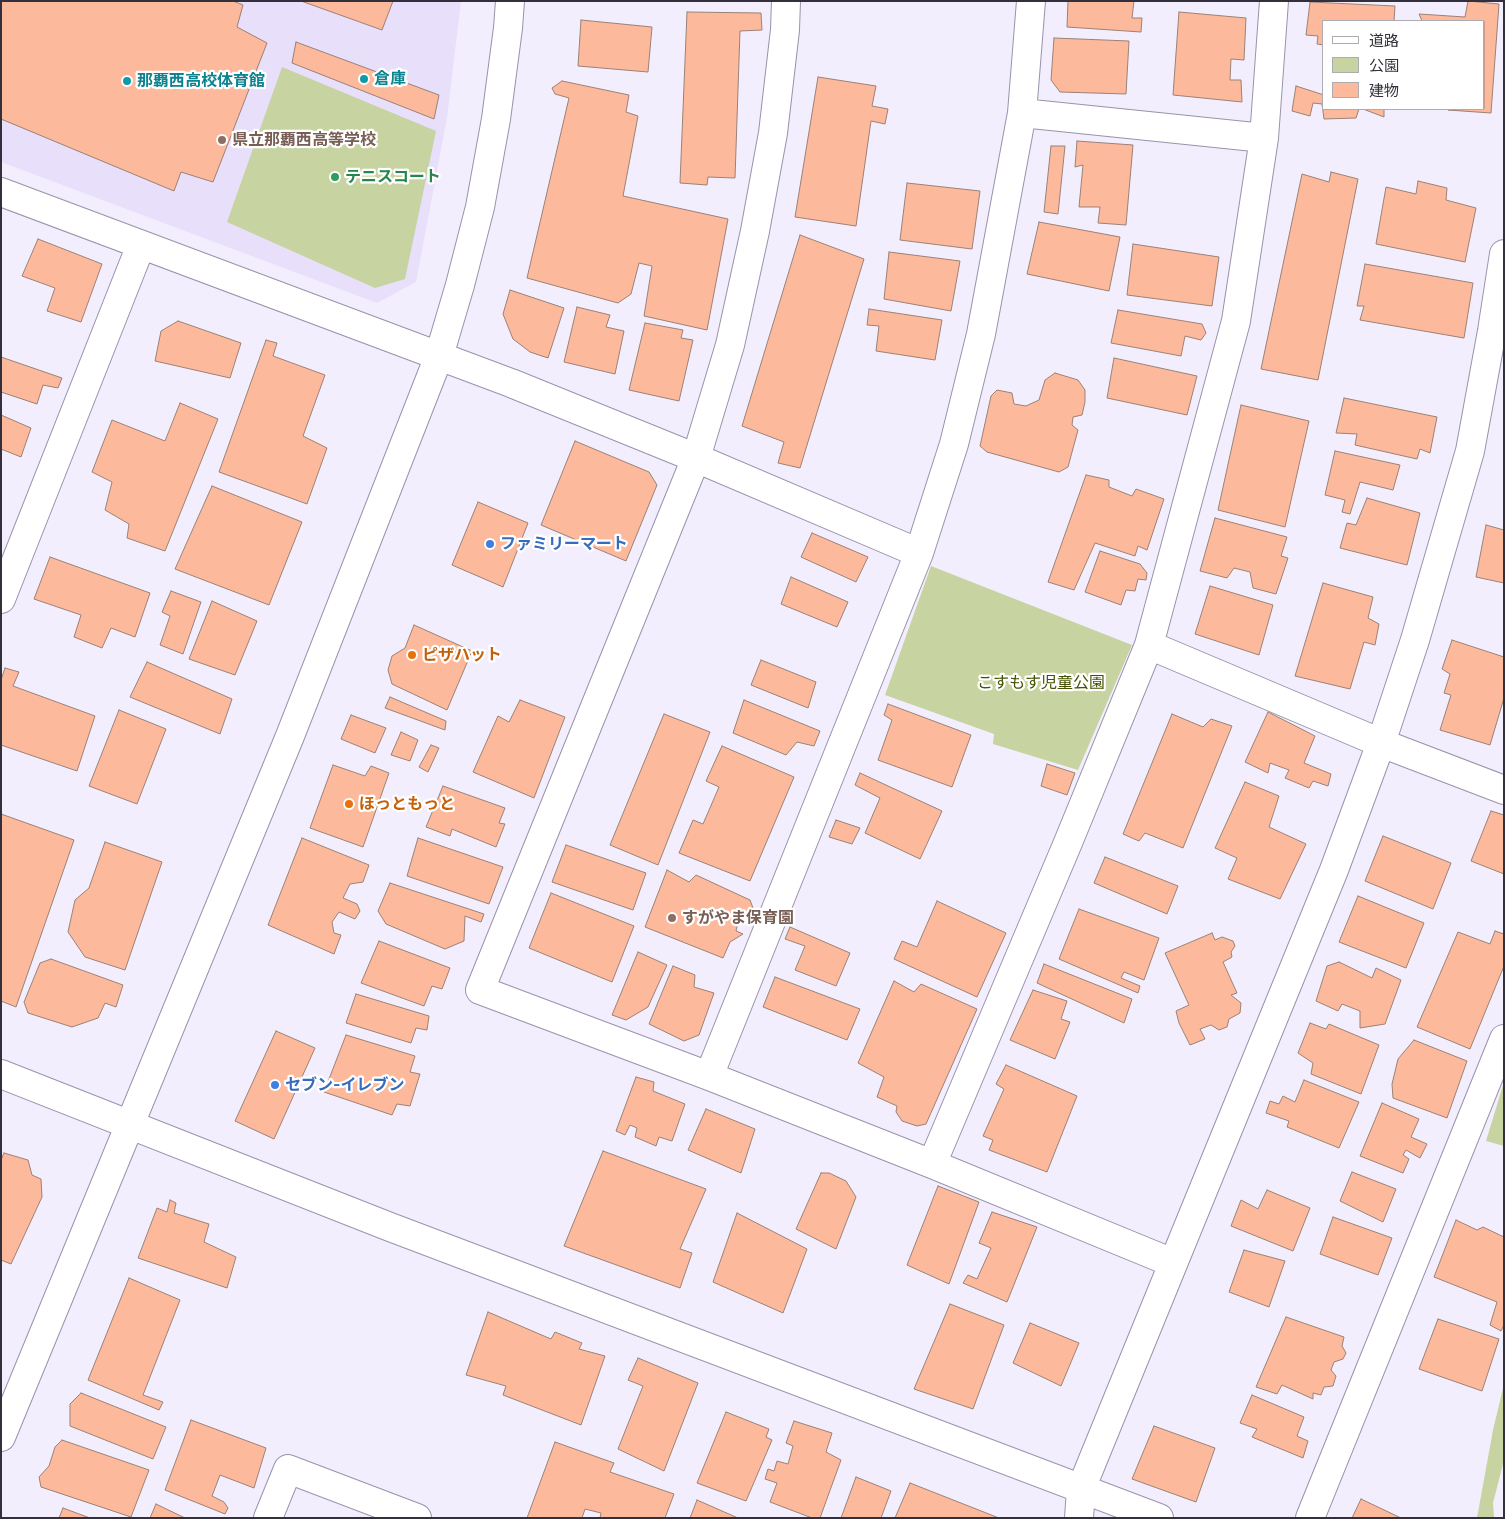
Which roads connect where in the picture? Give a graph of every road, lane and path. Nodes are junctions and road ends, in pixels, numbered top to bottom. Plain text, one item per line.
1 (510, 1) edge
2 (786, 1) edge
3 (1031, 1) edge
4 (1274, 1) edge
5 (1022, 113) junction
6 (1264, 138) junction
7 (1, 192) edge
8 (141, 245) junction
9 (1504, 254) edge
10 (439, 356) junction
11 (696, 458) junction
12 (919, 553) junction
13 (1, 599) edge
14 (1149, 645) junction
15 (1381, 743) junction
16 (1504, 790) edge
17 (1504, 1039) edge
18 (1, 1074) edge
19 (709, 1076) junction
20 (131, 1124) junction
21 (932, 1164) junction
22 (1173, 1262) junction
23 (1, 1437) edge
24 (1081, 1489) junction
25 (268, 1518) edge
26 (417, 1518) edge
27 (1079, 1518) edge
28 (1159, 1518) edge
29 (1310, 1518) edge

1 - 10 street
2 - 11 street
3 - 5 street
4 - 6 street
5 - 6 street
5 - 12 street
6 - 14 street
7 - 8 street
8 - 10 street
8 - 13 street
9 - 15 street
10 - 11 street
10 - 20 street
11 - 12 street
11 - 19 street
12 - 19 street
14 - 15 street
14 - 21 street
15 - 16 street
15 - 22 street
17 - 29 street
18 - 20 street
19 - 21 street
20 - 23 street
20 - 24 street
21 - 22 street
22 - 24 street
24 - 27 street
24 - 28 street
25 - 26 street

